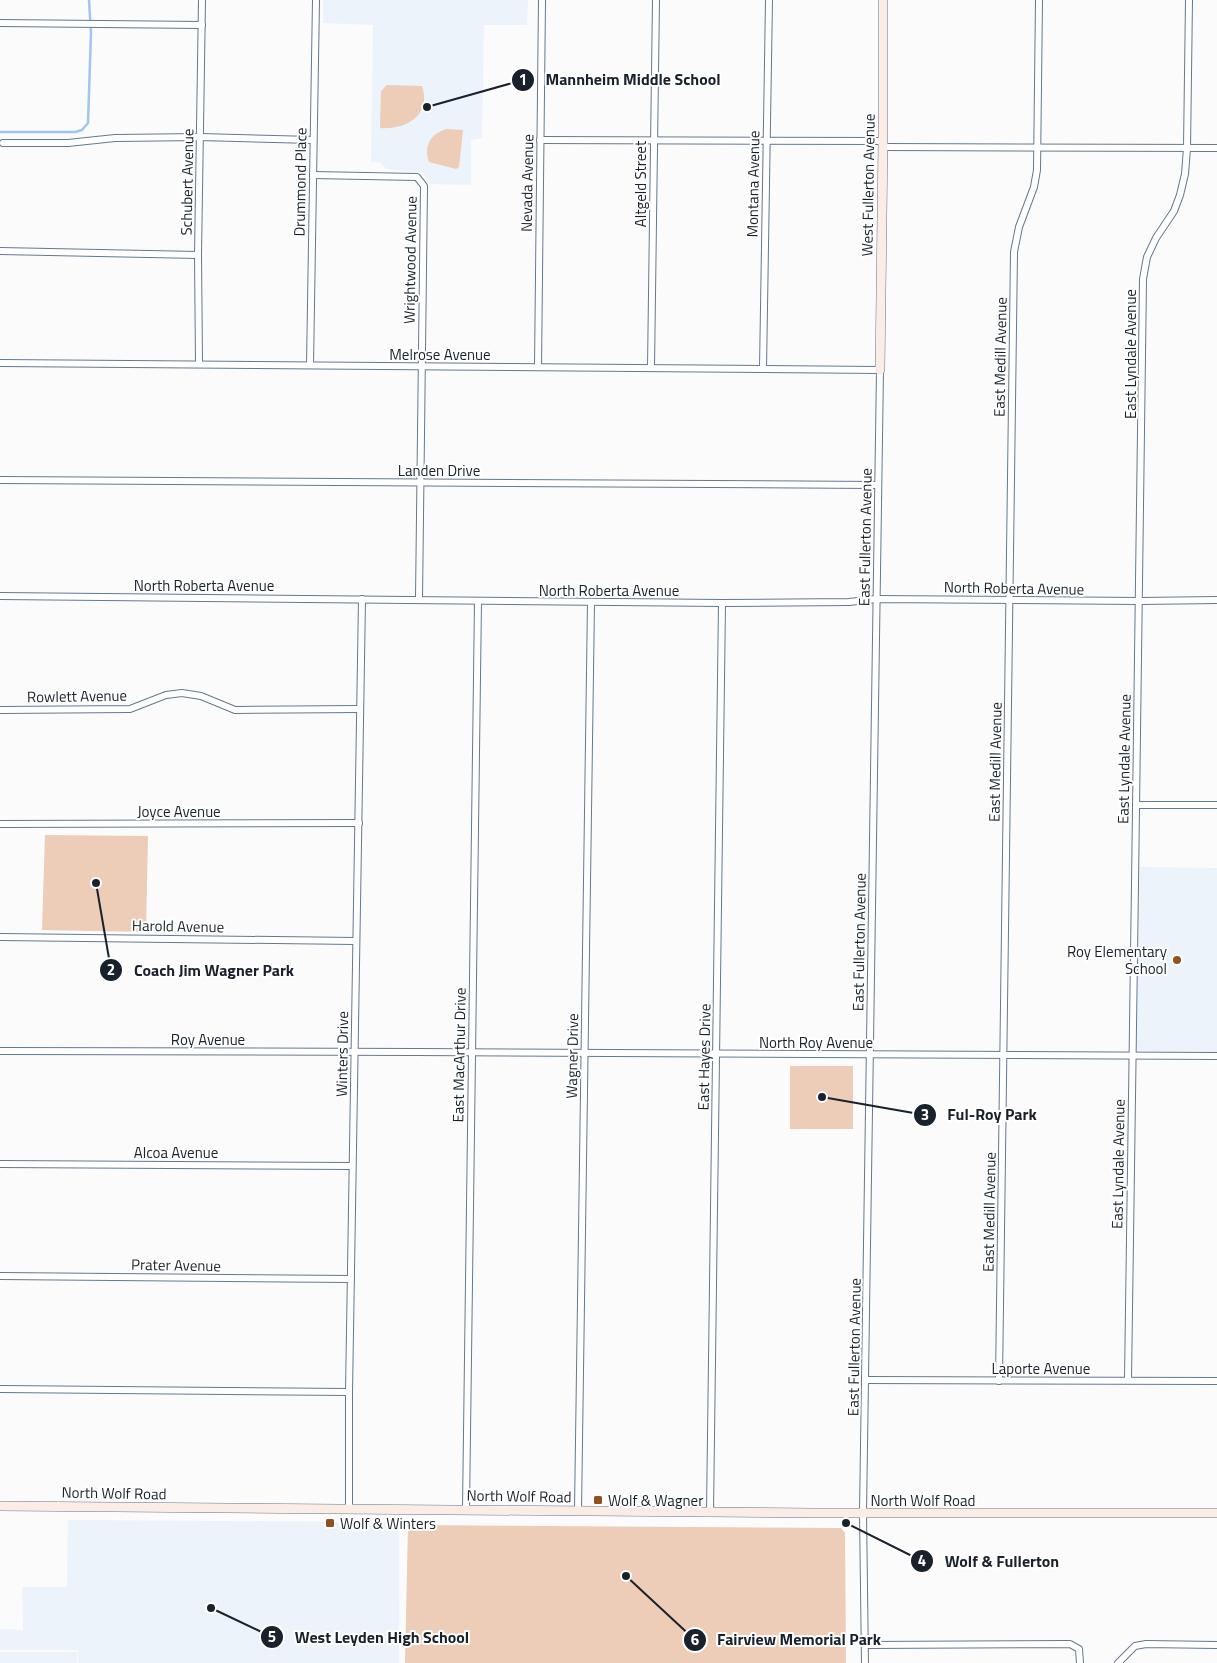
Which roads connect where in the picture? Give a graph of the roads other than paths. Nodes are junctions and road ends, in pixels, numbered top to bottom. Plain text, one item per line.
1 (202, 0) edge
2 (316, 0) edge
3 (542, 0) edge
4 (656, 0) edge
5 (769, 0) edge
6 (883, 0) edge
7 (1039, 0) edge
8 (1189, 0) edge
9 (0, 24) edge
10 (202, 25) junction
11 (200, 137) junction
12 (313, 140) junction
13 (540, 140) junction
14 (653, 140) junction
15 (766, 141) junction
16 (2, 143) dead end
17 (883, 144) junction
18 (1038, 148) junction
19 (1187, 148) junction
20 (1217, 148) edge
21 (313, 175) junction
22 (0, 251) edge
23 (198, 255) junction
24 (0, 363) edge
25 (199, 364) junction
26 (310, 365) junction
27 (421, 366) junction
28 (538, 367) junction
29 (651, 368) junction
30 (763, 369) junction
31 (880, 370) junction
32 (0, 480) edge
33 (420, 482) junction
34 (878, 485) junction
35 (0, 596) edge
36 (362, 599) junction
37 (419, 599) junction
38 (876, 599) junction
39 (1010, 600) junction
40 (1217, 600) edge
41 (478, 601) junction
42 (1140, 601) junction
43 (591, 602) junction
44 (722, 603) junction
45 (360, 709) junction
46 (0, 710) edge
47 (1136, 805) junction
48 (1217, 805) edge
49 (358, 823) junction
50 (0, 824) edge
51 (0, 937) edge
52 (356, 941) junction
53 (0, 1051) edge
54 (355, 1052) junction
55 (416, 1052) joint
56 (472, 1052) junction
57 (585, 1053) junction
58 (716, 1054) junction
59 (870, 1054) junction
60 (1004, 1055) junction
61 (1217, 1056) edge
62 (1132, 1057) junction
63 (0, 1164) edge
64 (352, 1166) junction
65 (0, 1276) edge
66 (351, 1279) junction
67 (866, 1380) junction
68 (1128, 1380) junction
69 (999, 1381) junction
70 (1217, 1381) edge
71 (0, 1389) edge
72 (349, 1392) junction
73 (0, 1506) edge
74 (466, 1509) junction
75 (349, 1510) junction
76 (578, 1510) junction
77 (710, 1512) junction
78 (1217, 1513) edge
79 (863, 1514) junction
80 (865, 1645) junction
81 (1217, 1645) edge
82 (865, 1663) edge
83 (1080, 1663) edge
84 (1118, 1663) edge

1 - 10 street, Schubert Avenue
2 - 12 street, Drummond Place
3 - 13 street, Nevada Avenue
4 - 14 street, Altgeld Street
5 - 15 street, Montana Avenue
6 - 17 main road, West Fullerton Avenue
7 - 18 street, East Medill Avenue
8 - 19 street, East Lyndale Avenue
9 - 10 street
10 - 11 street, Schubert Avenue
11 - 12 street
11 - 16 street
11 - 23 street, Schubert Avenue
12 - 21 street, Drummond Place
13 - 14 street
13 - 28 street, Nevada Avenue
14 - 15 street
14 - 29 street, Altgeld Street
15 - 17 street
15 - 30 street, Montana Avenue
17 - 18 street
17 - 31 main road, West Fullerton Avenue
18 - 19 street
18 - 39 street, East Medill Avenue
19 - 20 street
19 - 42 street, East Lyndale Avenue
21 - 26 street, Drummond Place
21 - 27 street, Wrightwood Avenue
22 - 23 street
23 - 25 street, Schubert Avenue
24 - 25 street, Melrose Avenue
25 - 26 street, Melrose Avenue
26 - 27 street, Melrose Avenue
27 - 28 street, Melrose Avenue
27 - 33 street, Wrightwood Avenue
28 - 29 street, Melrose Avenue
29 - 30 street, Melrose Avenue
30 - 31 street, Melrose Avenue
31 - 34 street, East Fullerton Avenue
32 - 33 street, Landen Drive
33 - 34 street, Landen Drive
33 - 37 street, Wrightwood Avenue
34 - 38 street, East Fullerton Avenue
35 - 36 street, North Roberta Avenue
36 - 37 street, North Roberta Avenue
36 - 45 street, Winters Drive
37 - 41 street, North Roberta Avenue
38 - 39 street, North Roberta Avenue
38 - 44 street, North Roberta Avenue
38 - 59 street, East Fullerton Avenue
39 - 42 street, North Roberta Avenue
39 - 60 street, East Medill Avenue
40 - 42 street, North Roberta Avenue
41 - 43 street, North Roberta Avenue
41 - 56 street, East MacArthur Drive
42 - 47 street, East Lyndale Avenue
43 - 44 street, North Roberta Avenue
43 - 57 street, Wagner Drive
44 - 58 street, East Hayes Drive
45 - 46 street, Rowlett Avenue
45 - 49 street, Winters Drive
47 - 48 street
47 - 62 street, East Lyndale Avenue
49 - 50 street, Joyce Avenue
49 - 52 street, Winters Drive
51 - 52 street, Harold Avenue
52 - 54 street, Winters Drive
53 - 54 street, Roy Avenue
54 - 55 street, Roy Avenue
54 - 64 street, Winters Drive
55 - 56 street, North Roy Avenue
56 - 57 street, North Roy Avenue
56 - 74 street, East MacArthur Drive
57 - 58 street, North Roy Avenue
57 - 76 street, Wagner Drive
58 - 59 street, North Roy Avenue
58 - 77 street, East Hayes Drive
59 - 60 street, North Roy Avenue
59 - 67 street, East Fullerton Avenue
60 - 62 street, North Roy Avenue
60 - 69 street, East Medill Avenue
61 - 62 street, North Roy Avenue
62 - 68 street, East Lyndale Avenue
63 - 64 street, Alcoa Avenue
64 - 66 street, Winters Drive
65 - 66 street, Prater Avenue
66 - 72 street, Winters Drive
67 - 69 street, Laporte Avenue
67 - 79 street, East Fullerton Avenue
68 - 69 street, Laporte Avenue
68 - 70 street, Laporte Avenue
71 - 72 street
72 - 75 street, Winters Drive
73 - 75 main road, North Wolf Road
74 - 75 main road, North Wolf Road
74 - 76 main road, North Wolf Road
76 - 77 main road, North Wolf Road
77 - 79 main road, North Wolf Road
78 - 79 main road, North Wolf Road
79 - 80 street
80 - 82 street
80 - 83 street
81 - 84 street

